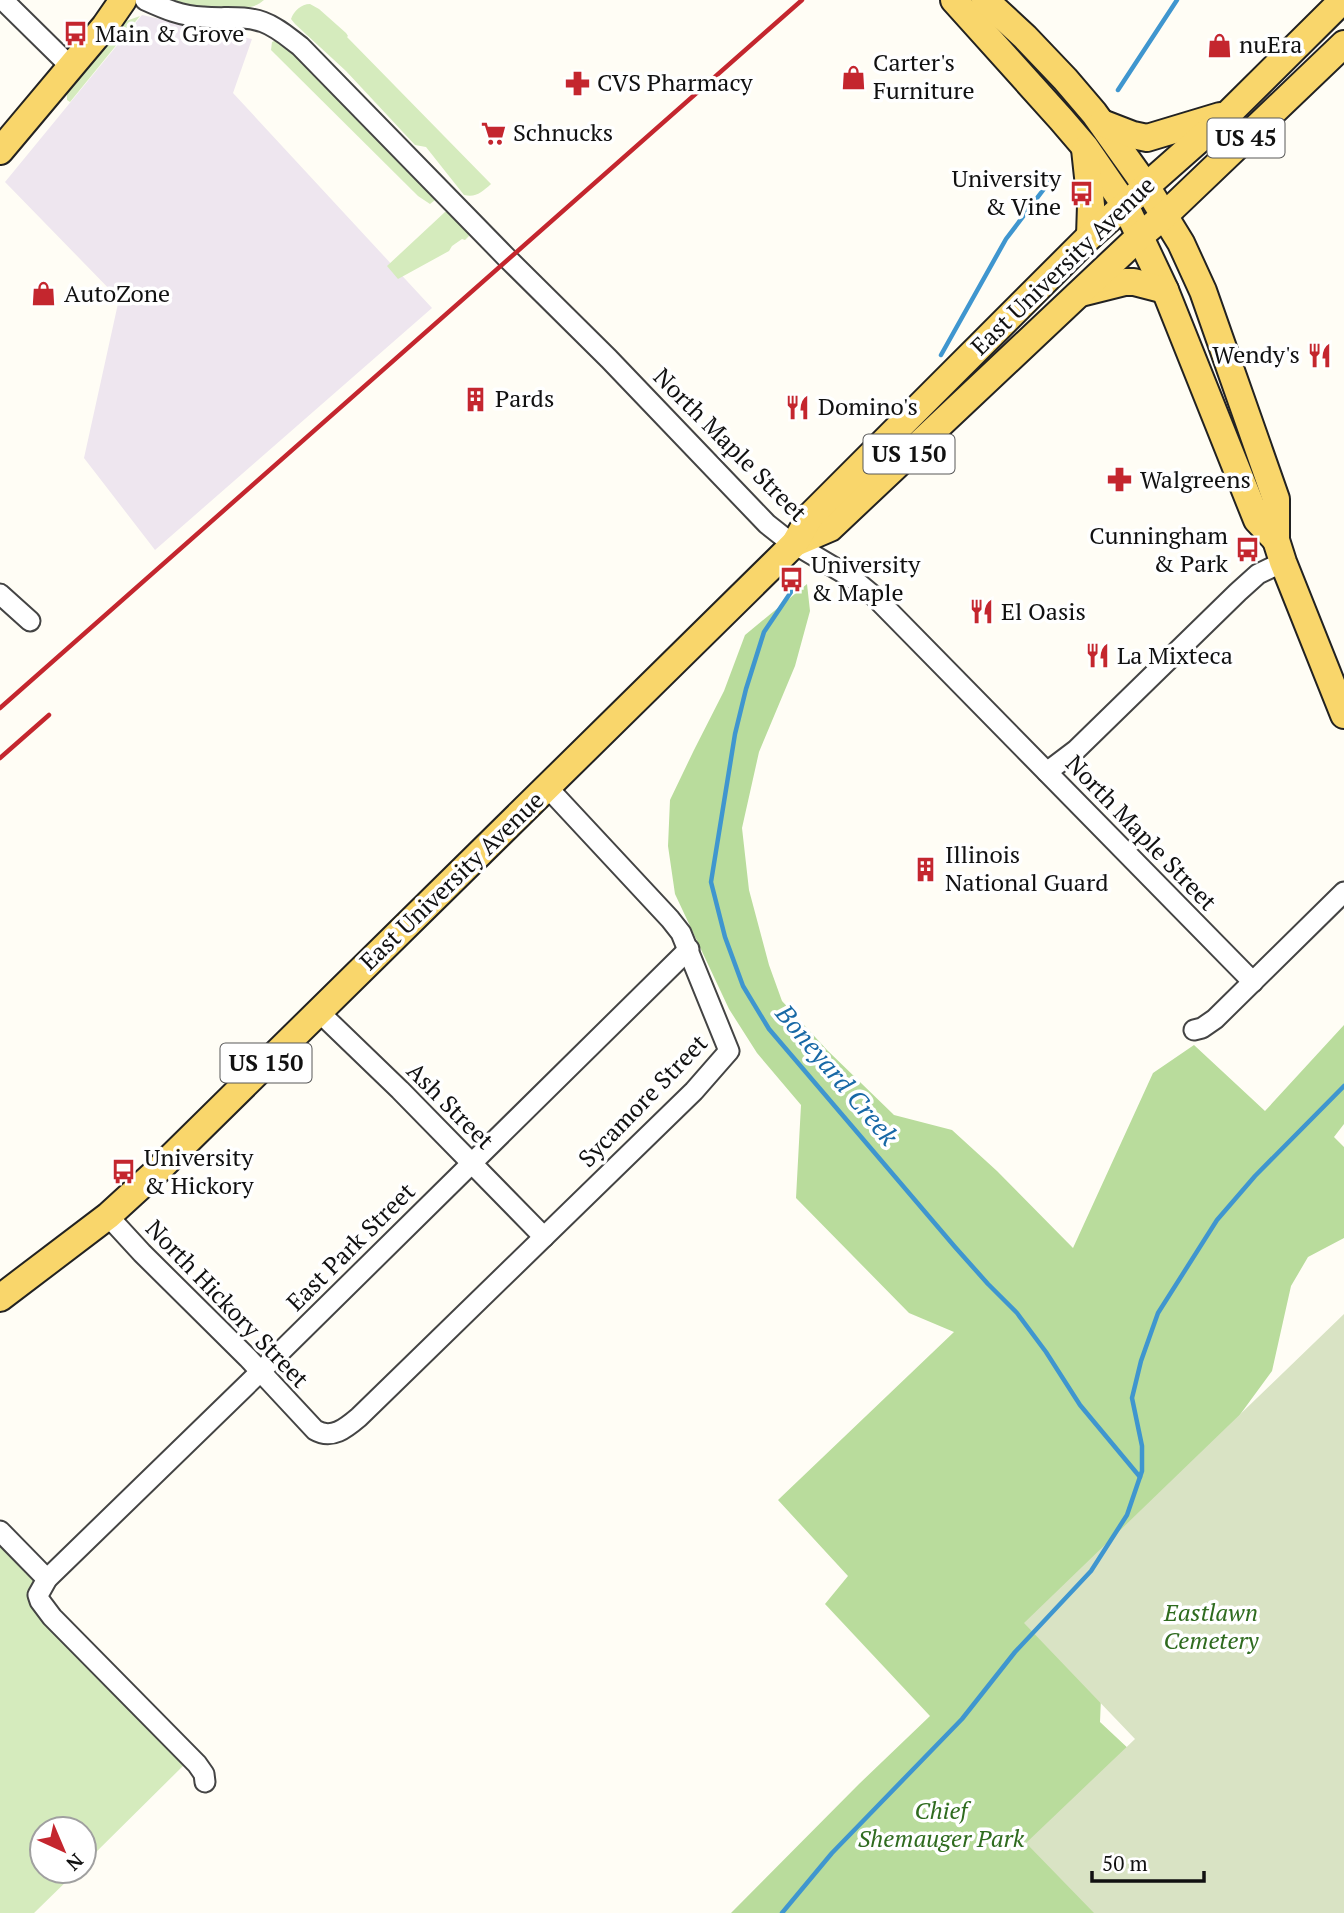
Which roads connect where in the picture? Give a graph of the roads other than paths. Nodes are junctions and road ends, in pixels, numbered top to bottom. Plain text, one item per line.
1 (3, 0) edge
2 (123, 0) edge
3 (145, 0) edge
4 (954, 0) edge
5 (985, 0) edge
6 (1343, 0) edge
7 (1344, 44) edge
8 (70, 66) junction
9 (1228, 114) junction
10 (1102, 123) junction
11 (1085, 147) junction
12 (0, 151) edge
13 (1146, 186) junction
14 (1125, 205) junction
15 (1166, 215) junction
16 (1090, 236) junction
17 (1140, 236) junction
18 (1165, 290) junction
19 (1079, 293) junction
20 (795, 543) junction
21 (1279, 551) junction
22 (0, 594) edge
23 (30, 621) dead end
24 (1344, 715) edge
25 (1048, 772) junction
26 (548, 788) junction
27 (1344, 892) edge
28 (689, 949) junction
29 (1253, 982) junction
30 (318, 1011) junction
31 (1194, 1030) dead end
32 (471, 1163) junction
33 (108, 1216) junction
34 (544, 1237) junction
35 (0, 1298) edge
36 (0, 1320) edge
37 (260, 1372) junction
38 (0, 1531) edge
39 (47, 1579) junction
40 (205, 1782) dead end

1 - 8 street
2 - 8 main road
3 - 20 street, North Maple Street
4 - 11 main road
5 - 10 main road
6 - 9 main road, East University Avenue / US 45
7 - 15 main road, East University Avenue / US 45
8 - 12 main road
9 - 10 main road
9 - 13 main road, East University Avenue / US 45
10 - 13 main road
11 - 14 main road
11 - 16 main road
13 - 14 main road, East University Avenue / US 45
13 - 15 main road
14 - 16 main road, East University Avenue / US 150
14 - 17 main road
15 - 17 main road, East University Avenue / US 150
15 - 21 main road
16 - 20 main road, East University Avenue / US 150
17 - 18 main road
17 - 19 main road, East University Avenue / US 150
18 - 19 main road
18 - 21 main road
19 - 20 main road, East University Avenue / US 150
20 - 25 street, North Maple Street
20 - 26 main road, East University Avenue / US 150
21 - 24 main road
21 - 25 street
22 - 23 street
25 - 29 street, North Maple Street
26 - 28 street, Sycamore Street
26 - 30 main road, East University Avenue / US 150
27 - 29 street
28 - 32 street, East Park Street
28 - 34 street, Sycamore Street
29 - 31 street
30 - 32 street, Ash Street
30 - 33 main road, East University Avenue / US 150
32 - 34 street, Ash Street
32 - 37 street, East Park Street
33 - 35 main road, East University Avenue / US 150
33 - 36 main road, East University Avenue / US 150
33 - 37 street, North Hickory Street
34 - 37 street, North Hickory Street
37 - 39 street, East Park Street
38 - 39 street
39 - 40 street

